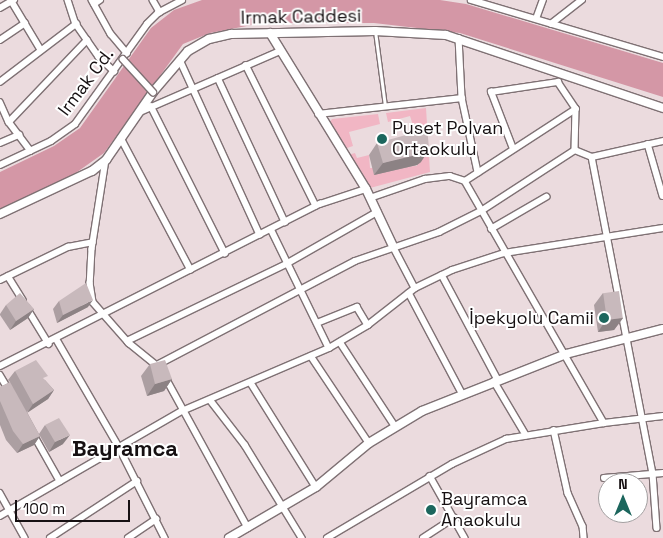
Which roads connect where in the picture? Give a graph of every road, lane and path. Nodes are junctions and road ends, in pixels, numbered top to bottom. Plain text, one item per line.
1 (12, 0) edge
2 (68, 0) edge
3 (100, 0) edge
4 (153, 0) edge
5 (182, 0) edge
6 (471, 0) edge
7 (543, 0) edge
8 (582, 0) edge
9 (93, 2) edge
10 (0, 8) edge
11 (160, 12) junction
12 (536, 19) junction
13 (25, 23) junction
14 (76, 24) junction
15 (551, 24) junction
16 (375, 31) junction
17 (270, 33) junction
18 (459, 38) junction
19 (0, 40) edge
20 (87, 40) junction
21 (41, 50) junction
22 (280, 51) junction
23 (127, 53) junction
24 (663, 57) edge
25 (122, 58) dead end
26 (180, 60) junction
27 (246, 65) junction
28 (114, 71) junction
29 (218, 78) junction
30 (0, 82) edge
31 (193, 88) junction
32 (154, 92) junction
33 (462, 98) junction
34 (0, 104) edge
35 (152, 106) junction
36 (385, 106) junction
37 (663, 108) edge
38 (576, 109) junction
39 (140, 112) junction
40 (317, 114) junction
41 (9, 122) junction
42 (19, 135) junction
43 (121, 138) junction
44 (663, 141) edge
45 (0, 143) edge
46 (648, 144) junction
47 (513, 149) junction
48 (575, 150) junction
49 (31, 151) junction
50 (592, 157) junction
51 (106, 160) junction
52 (0, 165) edge
53 (478, 172) junction
54 (465, 181) junction
55 (366, 189) junction
56 (546, 196) dead end
57 (663, 196) edge
58 (370, 198) junction
59 (316, 206) junction
60 (481, 211) junction
61 (377, 212) junction
62 (0, 214) edge
63 (285, 222) junction
64 (271, 228) junction
65 (663, 228) edge
66 (491, 229) junction
67 (260, 235) junction
68 (609, 237) junction
69 (93, 242) junction
70 (393, 246) junction
71 (225, 253) junction
72 (504, 253) junction
73 (288, 264) junction
74 (191, 270) junction
75 (442, 274) junction
76 (8, 276) junction
77 (0, 280) edge
78 (415, 288) junction
79 (301, 290) junction
80 (409, 293) junction
81 (103, 316) junction
82 (317, 323) junction
83 (368, 325) junction
84 (663, 329) edge
85 (628, 339) junction
86 (57, 340) junction
87 (127, 341) junction
88 (340, 342) junction
89 (49, 344) junction
90 (329, 348) junction
91 (566, 354) junction
92 (311, 356) junction
93 (157, 365) junction
94 (0, 366) edge
95 (0, 375) edge
96 (496, 381) junction
97 (251, 383) junction
98 (462, 393) junction
99 (14, 399) edge
100 (211, 401) junction
101 (182, 411) junction
102 (663, 416) edge
103 (643, 419) junction
104 (604, 423) junction
105 (28, 424) edge
106 (395, 426) junction
107 (554, 430) junction
108 (526, 435) junction
109 (369, 443) junction
110 (119, 447) junction
111 (663, 473) edge
112 (648, 474) edge
113 (653, 474) junction
114 (430, 476) junction
115 (60, 481) junction
116 (137, 481) junction
117 (316, 487) junction
118 (0, 493) edge
119 (283, 508) junction
120 (9, 511) junction
121 (0, 516) edge
122 (454, 518) junction
123 (156, 519) junction
124 (248, 528) junction
125 (657, 528) dead end
126 (24, 538) edge
127 (50, 538) edge
128 (128, 538) edge
129 (165, 538) edge
130 (229, 538) edge
131 (302, 538) edge
132 (327, 538) edge
133 (424, 538) edge
134 (465, 538) edge
135 (584, 538) edge

1 - 10 street
1 - 13 street
2 - 14 street
3 - 9 street
4 - 11 street
5 - 11 street, Irmak Cd.
6 - 12 street
7 - 12 street
8 - 15 street
9 - 23 street
11 - 23 street, Irmak Cd.
12 - 15 street
13 - 19 street
13 - 21 street
14 - 20 street
14 - 21 street
15 - 24 street
16 - 17 street, Irmak Caddesi
16 - 18 street, Irmak Caddesi
16 - 36 lane
17 - 22 street
17 - 26 street, Irmak Caddesi
18 - 33 street
18 - 37 street, Irmak Caddesi
20 - 28 street
20 - 41 street
21 - 30 street
22 - 27 street
22 - 40 street
23 - 28 street, Irmak Cd.
25 - 32 street, bridge
26 - 31 street
26 - 32 street, Irmak Caddesi
27 - 29 street
27 - 59 street
28 - 49 street, Irmak Cd.
29 - 31 street
29 - 63 street
31 - 35 street
31 - 67 street
32 - 39 street, Irmak Caddesi
33 - 36 street
33 - 53 street
34 - 41 street
35 - 39 street
35 - 71 street
36 - 40 street
38 - 47 street
38 - 47 street
38 - 48 street
39 - 43 street, Irmak Caddesi
40 - 55 street
41 - 42 street
42 - 45 street
42 - 49 street
43 - 51 street, Irmak Caddesi
43 - 74 street
44 - 46 street
46 - 50 street
46 - 57 street
47 - 53 street
48 - 50 street
48 - 60 street
49 - 52 street, Irmak Cd.
50 - 68 street
51 - 62 street, Irmak Caddesi
51 - 69 street
53 - 54 street
54 - 58 street
54 - 60 street
55 - 58 street
55 - 59 street
56 - 66 street
58 - 61 street
59 - 63 street
60 - 66 street
60 - 70 street
61 - 70 street
61 - 73 street
63 - 64 street
64 - 67 street
64 - 73 street
65 - 68 street
66 - 72 street
67 - 71 street
68 - 72 street
68 - 85 street
69 - 76 street
69 - 81 street
70 - 78 street
70 - 79 street
71 - 74 street
72 - 75 street
72 - 91 street
73 - 79 street
73 - 87 street
74 - 81 street
75 - 78 street
75 - 96 street
76 - 77 street
76 - 89 street
78 - 80 street
79 - 82 street
79 - 93 street
80 - 83 street
80 - 98 street
81 - 86 street
81 - 87 street
82 - 83 street
82 - 90 street
83 - 88 street
84 - 85 street
85 - 91 street
85 - 103 street
86 - 89 street
86 - 110 street
87 - 93 street
88 - 90 street
88 - 106 street
89 - 94 street
90 - 92 street
91 - 96 street
91 - 104 street
92 - 97 street
92 - 109 street
93 - 101 street
95 - 99 street
96 - 98 street
96 - 108 street
97 - 100 street
97 - 117 street
98 - 106 street
100 - 101 street
100 - 119 street
101 - 110 street
101 - 124 street
102 - 103 street
103 - 104 street
103 - 113 street
104 - 107 street
105 - 115 street
106 - 109 street
107 - 108 street
107 - 135 street
108 - 114 street
109 - 117 street
110 - 115 street
110 - 116 street
111 - 113 street
112 - 113 street
113 - 125 street
114 - 122 street
114 - 132 street
115 - 120 street
116 - 123 street
116 - 127 street
117 - 119 street
118 - 120 street
119 - 124 street
119 - 131 street
120 - 121 street
120 - 126 street
122 - 133 street
122 - 134 street
123 - 128 street
123 - 129 street
124 - 130 street

